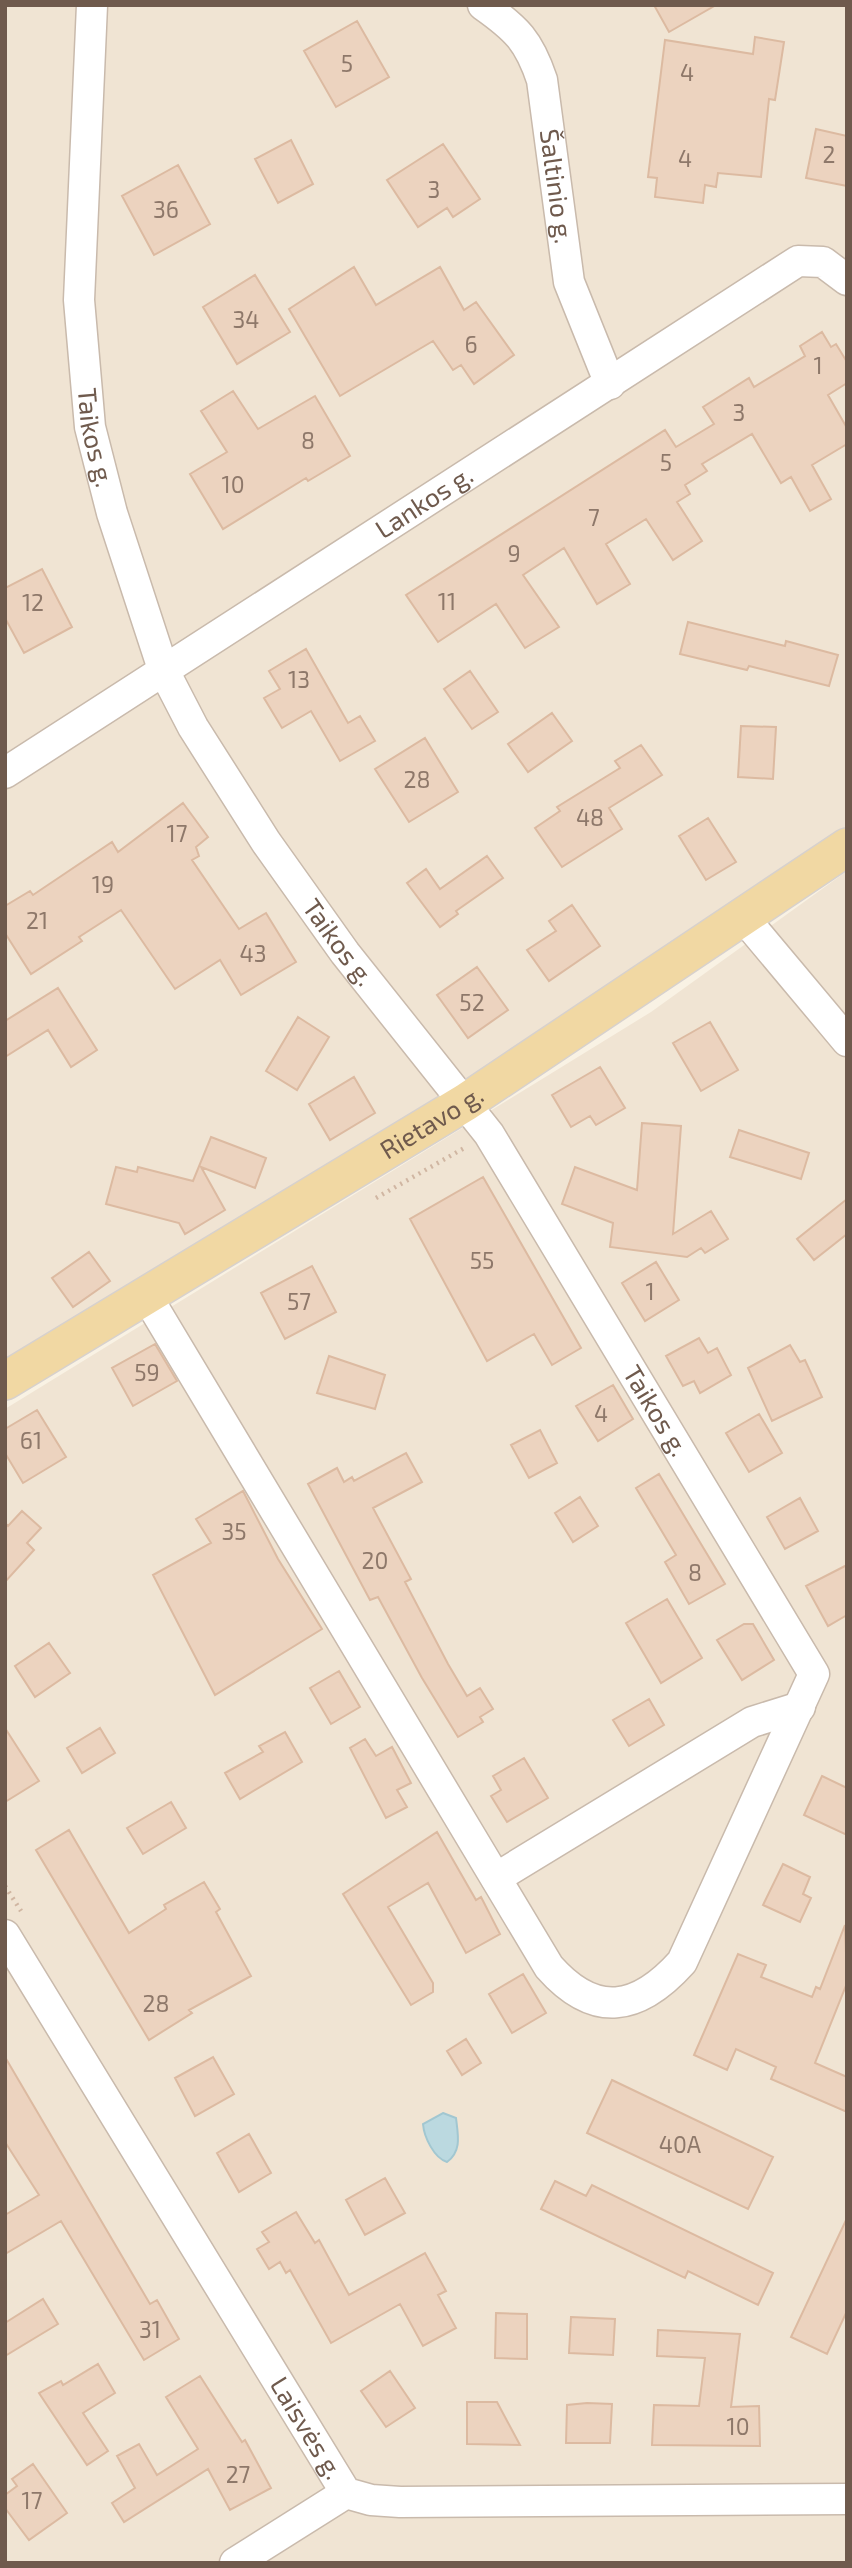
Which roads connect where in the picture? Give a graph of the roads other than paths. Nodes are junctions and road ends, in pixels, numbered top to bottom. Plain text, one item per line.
1 (92, 5) edge
2 (483, 5) edge
3 (847, 280) edge
4 (610, 384) junction
5 (163, 669) junction
6 (5, 773) edge
7 (847, 847) edge
8 (744, 918) junction
9 (847, 1041) edge
10 (466, 1102) junction
11 (146, 1294) junction
12 (5, 1381) edge
13 (800, 1707) junction
14 (496, 1878) junction
15 (16, 1928) edge
16 (346, 2493) junction
17 (847, 2500) edge
18 (235, 2563) edge

1 - 5 street, Taikos g.
2 - 4 street, Šaltinio g.
3 - 4 street, Lankos g.
4 - 5 street, Lankos g.
5 - 6 street, Lankos g.
5 - 10 street, Taikos g.
7 - 8 main road, Rietavo g.
8 - 9 street
8 - 10 main road, Rietavo g.
10 - 11 main road, Rietavo g.
10 - 13 street, Taikos g.
11 - 12 main road, Rietavo g.
11 - 14 street, Taikos g.
13 - 14 street
13 - 14 street, Taikos g.
15 - 16 street, Laisvės g.
16 - 17 street, Laisvės g.
16 - 18 street

